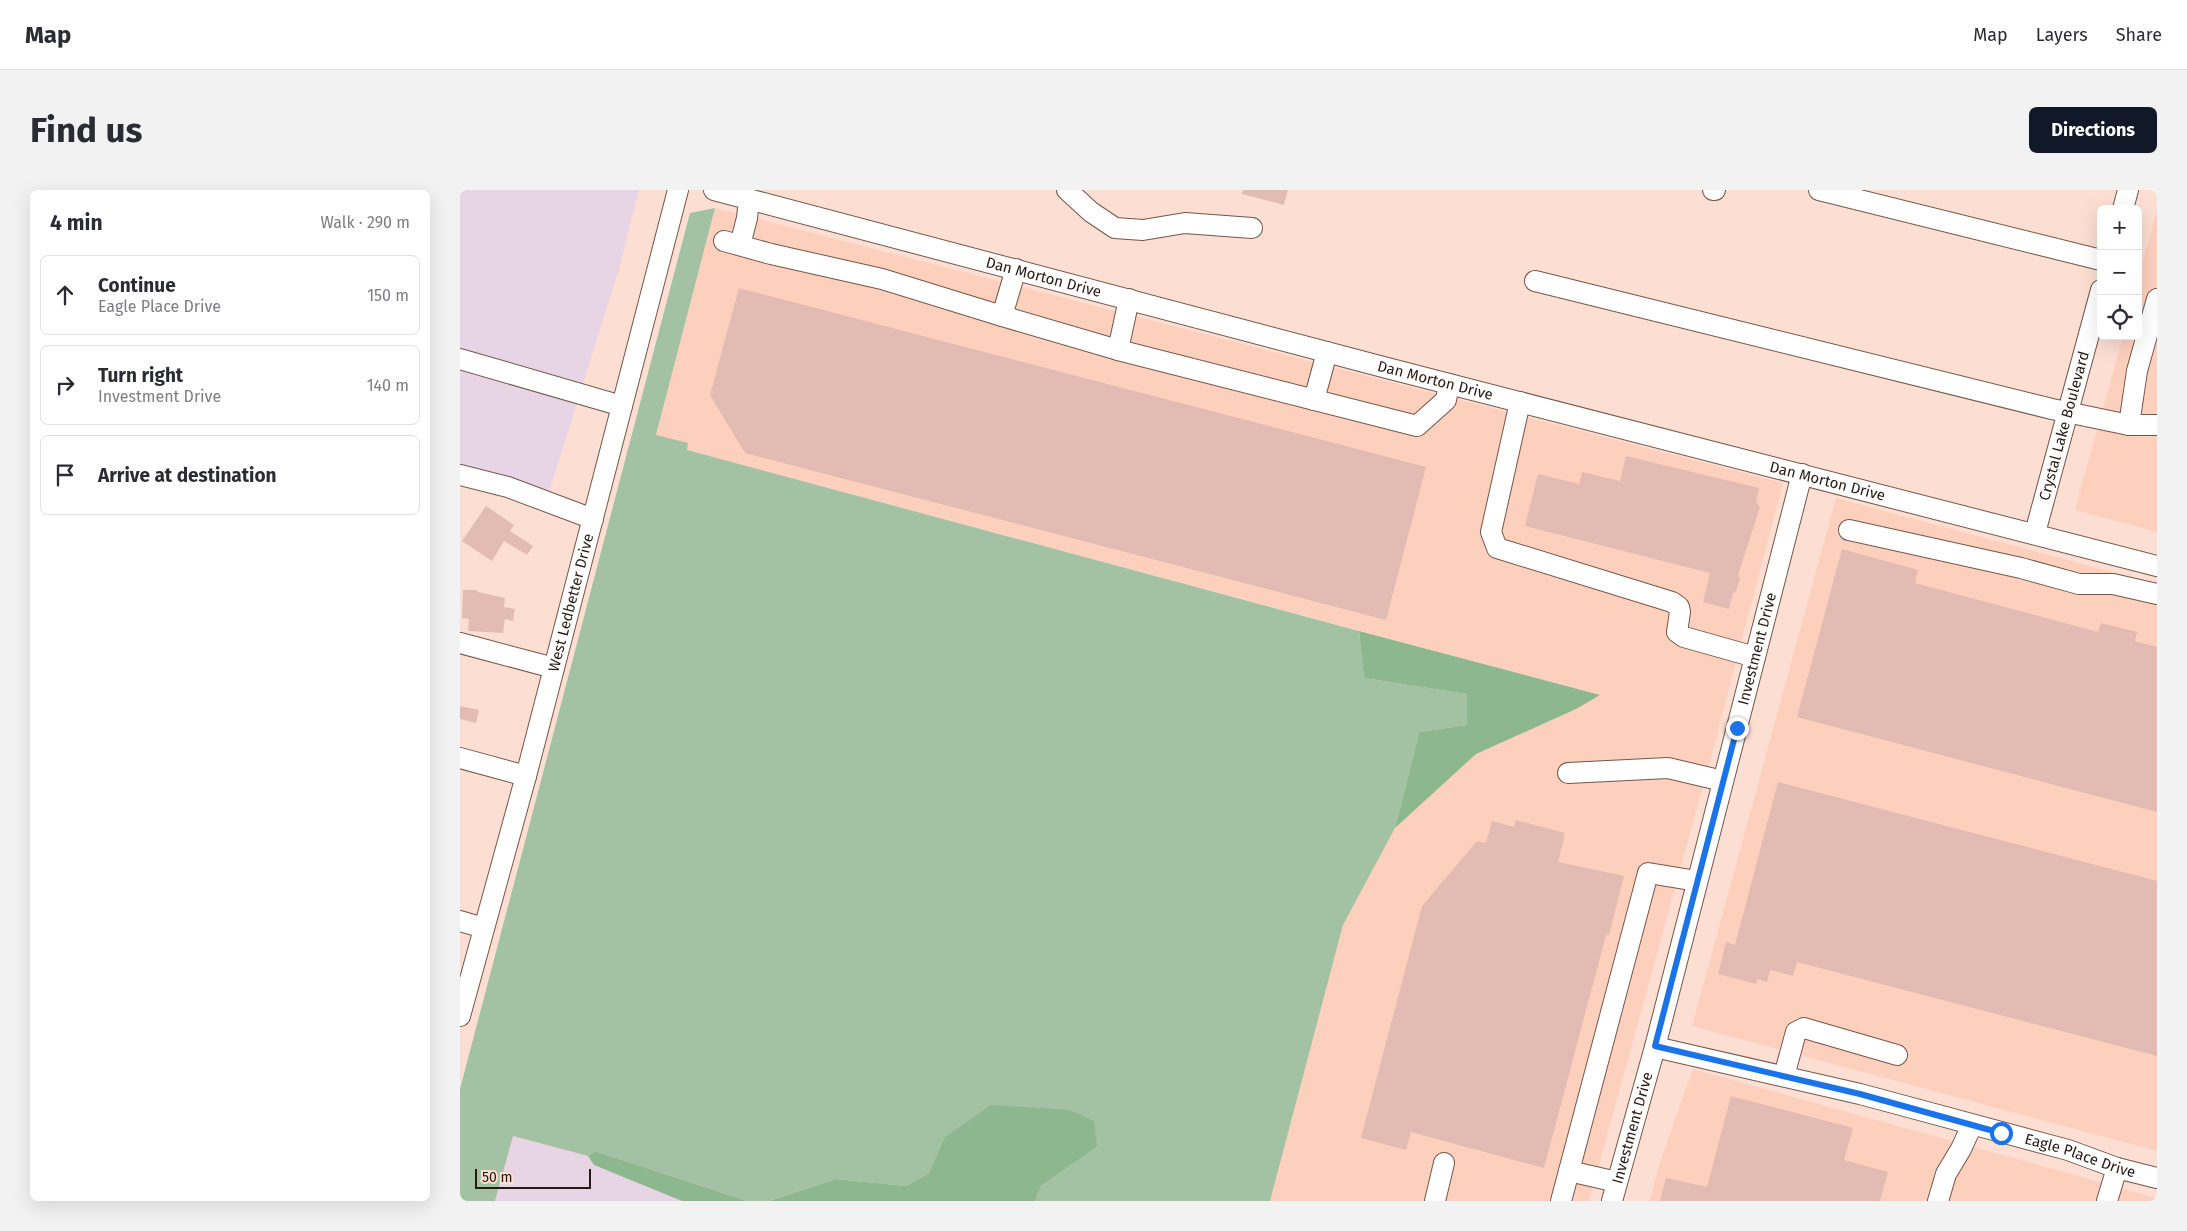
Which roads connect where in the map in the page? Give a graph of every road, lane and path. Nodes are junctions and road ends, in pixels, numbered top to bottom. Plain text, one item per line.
1 (678, 190) edge
2 (714, 190) edge
3 (1067, 190) edge
4 (1819, 190) edge
5 (2128, 190) edge
6 (749, 199) junction
7 (2124, 205) edge
8 (1252, 228) dead end
9 (2097, 259) edge
10 (1016, 269) junction
11 (1535, 281) dead end
12 (2100, 295) edge
13 (1129, 299) junction
14 (2157, 299) edge
15 (1002, 316) junction
16 (1118, 350) junction
17 (1327, 352) junction
18 (460, 359) edge
19 (1449, 384) junction
20 (1314, 400) junction
21 (1520, 402) junction
22 (622, 406) junction
23 (2068, 412) junction
24 (2129, 425) junction
25 (2157, 425) edge
26 (1802, 474) junction
27 (460, 475) edge
28 (592, 519) junction
29 (1849, 530) dead end
30 (2035, 533) junction
31 (2155, 566) edge
32 (2152, 593) edge
33 (460, 643) edge
34 (1755, 656) junction
35 (554, 668) junction
36 (460, 758) edge
37 (1568, 773) dead end
38 (526, 776) junction
39 (1723, 781) junction
40 (1697, 881) junction
41 (460, 921) edge
42 (484, 928) junction
43 (465, 980) edge
44 (460, 1016) edge
45 (1655, 1046) junction
46 (1897, 1055) dead end
47 (1784, 1076) junction
48 (1972, 1125) junction
49 (1444, 1163) dead end
50 (2117, 1168) junction
51 (1569, 1171) junction
52 (2157, 1178) edge
53 (1614, 1192) edge
54 (1435, 1201) edge
55 (1560, 1201) edge
56 (1938, 1201) edge
57 (2108, 1201) edge

1 - 22 street, West Ledbetter Drive
2 - 6 street, Dan Morton Drive
3 - 8 street
4 - 9 street
5 - 7 street
6 - 10 street, Dan Morton Drive
6 - 15 street
10 - 13 street, Dan Morton Drive
10 - 15 street
11 - 23 street
12 - 23 street, Crystal Lake Boulevard
13 - 16 street
13 - 17 street, Dan Morton Drive
14 - 24 street
15 - 16 street
16 - 20 street
17 - 19 street, Dan Morton Drive
17 - 20 street
18 - 22 street
19 - 20 street
19 - 21 street, Dan Morton Drive
21 - 26 street, Dan Morton Drive
21 - 34 street
22 - 28 street, West Ledbetter Drive
23 - 24 street
23 - 30 street, Crystal Lake Boulevard
24 - 25 street
26 - 30 street, Dan Morton Drive
26 - 34 street, Investment Drive
27 - 28 street
28 - 35 street, West Ledbetter Drive
29 - 32 street
30 - 31 street, Dan Morton Drive
31 - 32 street
33 - 35 street
34 - 39 street, Investment Drive
35 - 38 street, West Ledbetter Drive
36 - 38 street
37 - 39 street
38 - 42 street, West Ledbetter Drive
39 - 40 street, Investment Drive
40 - 45 street, Investment Drive
40 - 51 street
41 - 42 street
42 - 43 street, West Ledbetter Drive
43 - 44 street, West Ledbetter Drive
45 - 47 street, Eagle Place Drive
45 - 53 street, Investment Drive
46 - 47 street
47 - 48 street, Eagle Place Drive
48 - 50 street, Eagle Place Drive
48 - 56 street
49 - 54 street
50 - 52 street, Eagle Place Drive
50 - 57 street
51 - 53 street
51 - 55 street

